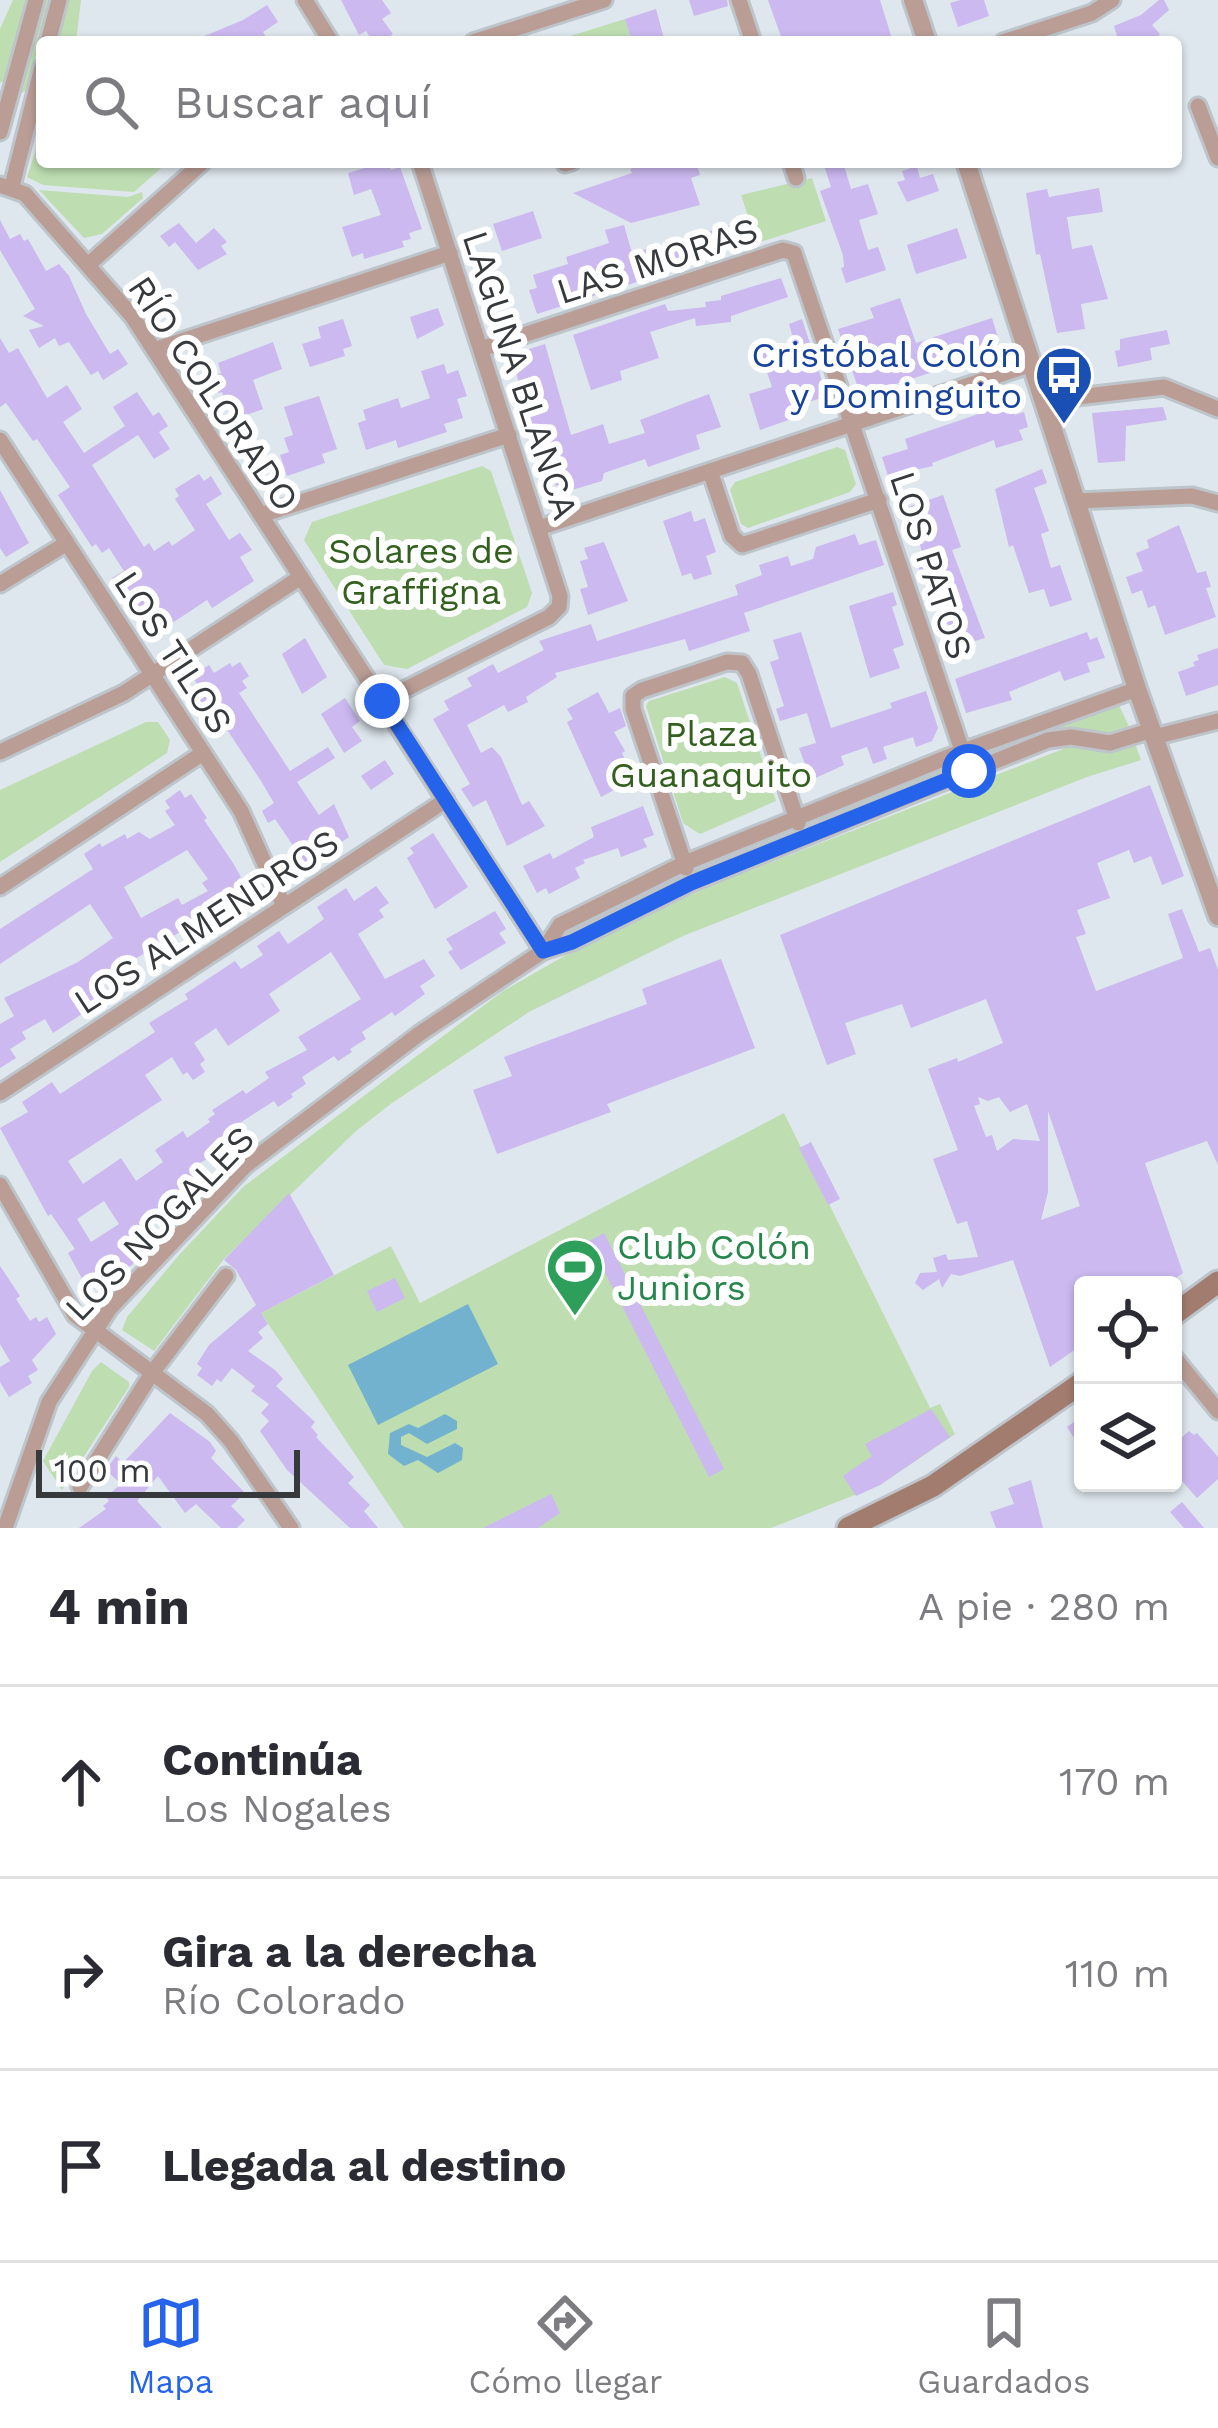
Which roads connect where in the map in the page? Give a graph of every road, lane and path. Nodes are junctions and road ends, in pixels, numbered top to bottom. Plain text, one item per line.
1 (36, 0) edge
2 (59, 0) edge
3 (305, 0) edge
4 (604, 0) edge
5 (740, 0) edge
6 (913, 0) edge
7 (1112, 0) edge
8 (568, 5) edge
9 (50, 36) edge
10 (323, 36) edge
11 (488, 36) edge
12 (751, 36) edge
13 (925, 36) edge
14 (1021, 36) edge
15 (3, 106) edge
16 (1198, 106) dead end
17 (36, 116) edge
18 (0, 132) edge
19 (1218, 158) edge
20 (196, 168) edge
21 (422, 168) edge
22 (968, 168) edge
23 (6, 186) edge
24 (783, 250) joint
25 (450, 253) junction
26 (88, 266) junction
27 (481, 349) junction
28 (154, 350) junction
29 (1031, 364) junction
30 (1043, 401) junction
31 (1218, 409) edge
32 (854, 423) junction
33 (508, 435) junction
34 (0, 440) edge
35 (710, 471) junction
36 (879, 500) junction
37 (1076, 501) junction
38 (1218, 502) edge
39 (261, 515) junction
40 (539, 528) junction
41 (67, 543) junction
42 (301, 577) junction
43 (0, 584) edge
44 (152, 673) junction
45 (1137, 689) junction
46 (382, 701) junction
47 (1218, 722) edge
48 (1153, 734) junction
49 (0, 752) edge
50 (963, 752) junction
51 (203, 753) junction
52 (969, 771) junction
53 (446, 800) junction
54 (797, 818) junction
55 (802, 837) junction
56 (685, 863) junction
57 (691, 883) junction
58 (0, 886) edge
59 (283, 904) junction
60 (1218, 916) edge
61 (543, 951) junction
62 (0, 1093) edge
63 (0, 1185) edge
64 (226, 1276) dead end
65 (1218, 1282) edge
66 (1182, 1309) edge
67 (93, 1329) junction
68 (1182, 1367) edge
69 (152, 1373) junction
70 (1080, 1384) edge
71 (1218, 1412) edge
72 (80, 1486) dead end
73 (284, 1525) edge
74 (5, 1528) edge
75 (848, 1528) edge

1 - 15 street
2 - 9 street
3 - 10 street
4 - 8 street
5 - 12 street
6 - 13 street
7 - 14 street
8 - 11 street
15 - 17 street
15 - 18 street
16 - 19 street
17 - 23 street
20 - 26 street
21 - 25 street, LAGUNA BLANCA
22 - 29 street
23 - 26 street, RÍO COLORADO
24 - 27 street, LAS MORAS
24 - 32 street, LOS PATOS
25 - 27 street, LAGUNA BLANCA
25 - 28 street
26 - 28 street, RÍO COLORADO
27 - 33 street, LAGUNA BLANCA
28 - 39 street, RÍO COLORADO
29 - 30 street
29 - 32 street
30 - 31 street
30 - 37 street
32 - 35 street
32 - 36 street, LOS PATOS
33 - 39 street
33 - 40 street, LAGUNA BLANCA
34 - 41 street, LOS TILOS
35 - 36 street
35 - 40 street
36 - 50 street, LOS PATOS
37 - 38 street
37 - 45 street
39 - 42 street, RÍO COLORADO
40 - 46 street, LAGUNA BLANCA
41 - 43 street
41 - 44 street, LOS TILOS
42 - 44 street
42 - 46 street, RÍO COLORADO
44 - 49 street
44 - 51 street, LOS TILOS
45 - 48 street
45 - 50 street, LOS NOGALES
46 - 53 street, RÍO COLORADO
47 - 48 street, LOS NOGALES
48 - 52 street, LOS NOGALES
48 - 60 street
50 - 52 street, LOS PATOS
50 - 54 street, LOS NOGALES
51 - 58 street
51 - 59 street, LOS TILOS
52 - 55 street, LOS NOGALES
53 - 59 street, LOS ALMENDROS
53 - 61 street, RÍO COLORADO
54 - 55 street
54 - 56 street, LOS NOGALES
54 - 56 street
55 - 57 street, LOS NOGALES
56 - 57 street
56 - 61 street, LOS NOGALES
57 - 61 street, LOS NOGALES
59 - 62 street, LOS ALMENDROS
61 - 67 street, LOS NOGALES
63 - 67 street
64 - 69 street
65 - 66 main road
67 - 69 street
67 - 74 street, LOS NOGALES
68 - 71 street
69 - 72 street
69 - 73 street
70 - 75 main road

